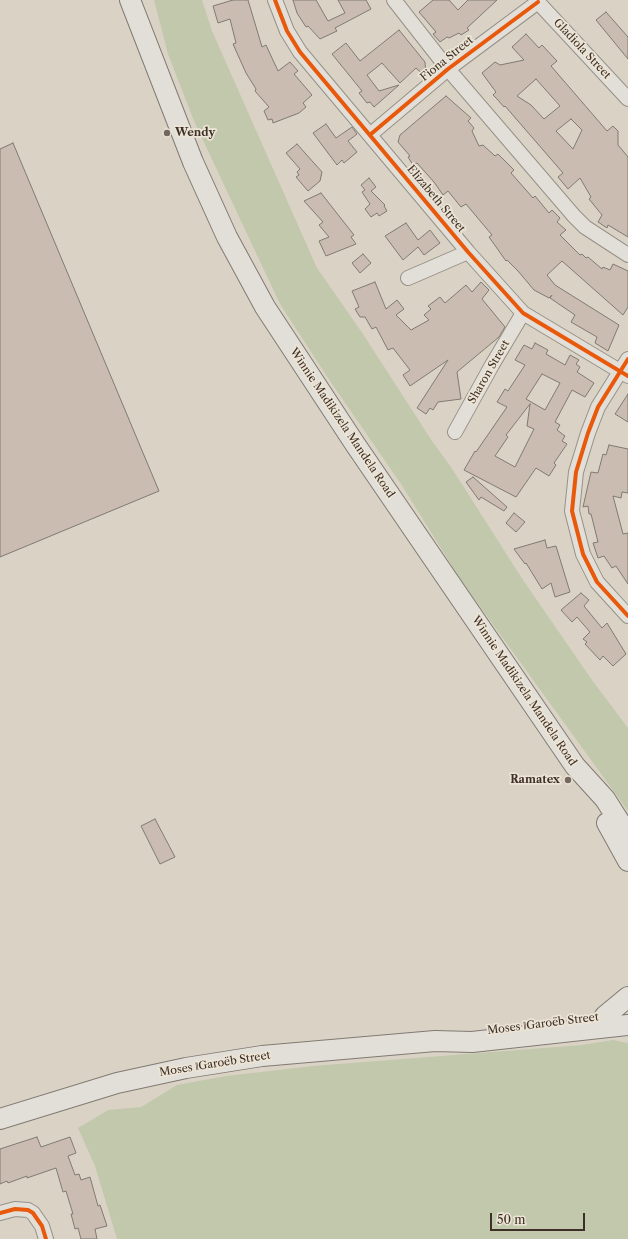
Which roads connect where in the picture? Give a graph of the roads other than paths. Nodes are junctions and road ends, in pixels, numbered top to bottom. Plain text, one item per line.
1 (130, 0) edge
2 (141, 0) edge
3 (275, 0) edge
4 (394, 0) edge
5 (537, 1) edge
6 (149, 45) junction
7 (448, 69) junction
8 (628, 99) edge
9 (371, 134) junction
10 (468, 252) junction
11 (628, 255) edge
12 (408, 278) dead end
13 (523, 313) junction
14 (628, 359) edge
15 (624, 374) edge
16 (455, 432) dead end
17 (628, 616) edge
18 (582, 775) junction
19 (628, 835) edge
20 (628, 861) edge
21 (628, 997) edge
22 (628, 1014) edge
23 (605, 1016) junction
24 (628, 1025) edge
25 (435, 1041) junction
26 (0, 1119) edge
27 (0, 1213) edge
28 (46, 1239) edge

1 - 6 main road, Winnie Madikizela Mandela Road
2 - 6 main road, Winnie Madikizela Mandela Road
3 - 9 street, Elizabeth Street
4 - 7 street
5 - 7 street, Fiona Street
5 - 8 street, Gladiola Street
6 - 18 main road, Winnie Madikizela Mandela Road
7 - 9 street, Fiona Street
7 - 11 street
9 - 10 street, Elizabeth Street
10 - 12 street
10 - 13 street, Elizabeth Street
13 - 15 street, Elizabeth Street
13 - 16 street, Sharon Street
14 - 15 street
15 - 17 street
18 - 19 main road, Winnie Madikizela Mandela Road
18 - 20 main road, Winnie Madikizela Mandela Road
21 - 23 main road
22 - 23 main road, Moses ǁGaroëb Street
23 - 25 main road, Moses ǁGaroëb Street
24 - 25 main road, Moses ǁGaroëb Street
25 - 26 main road, Moses ǁGaroëb Street
27 - 28 street

